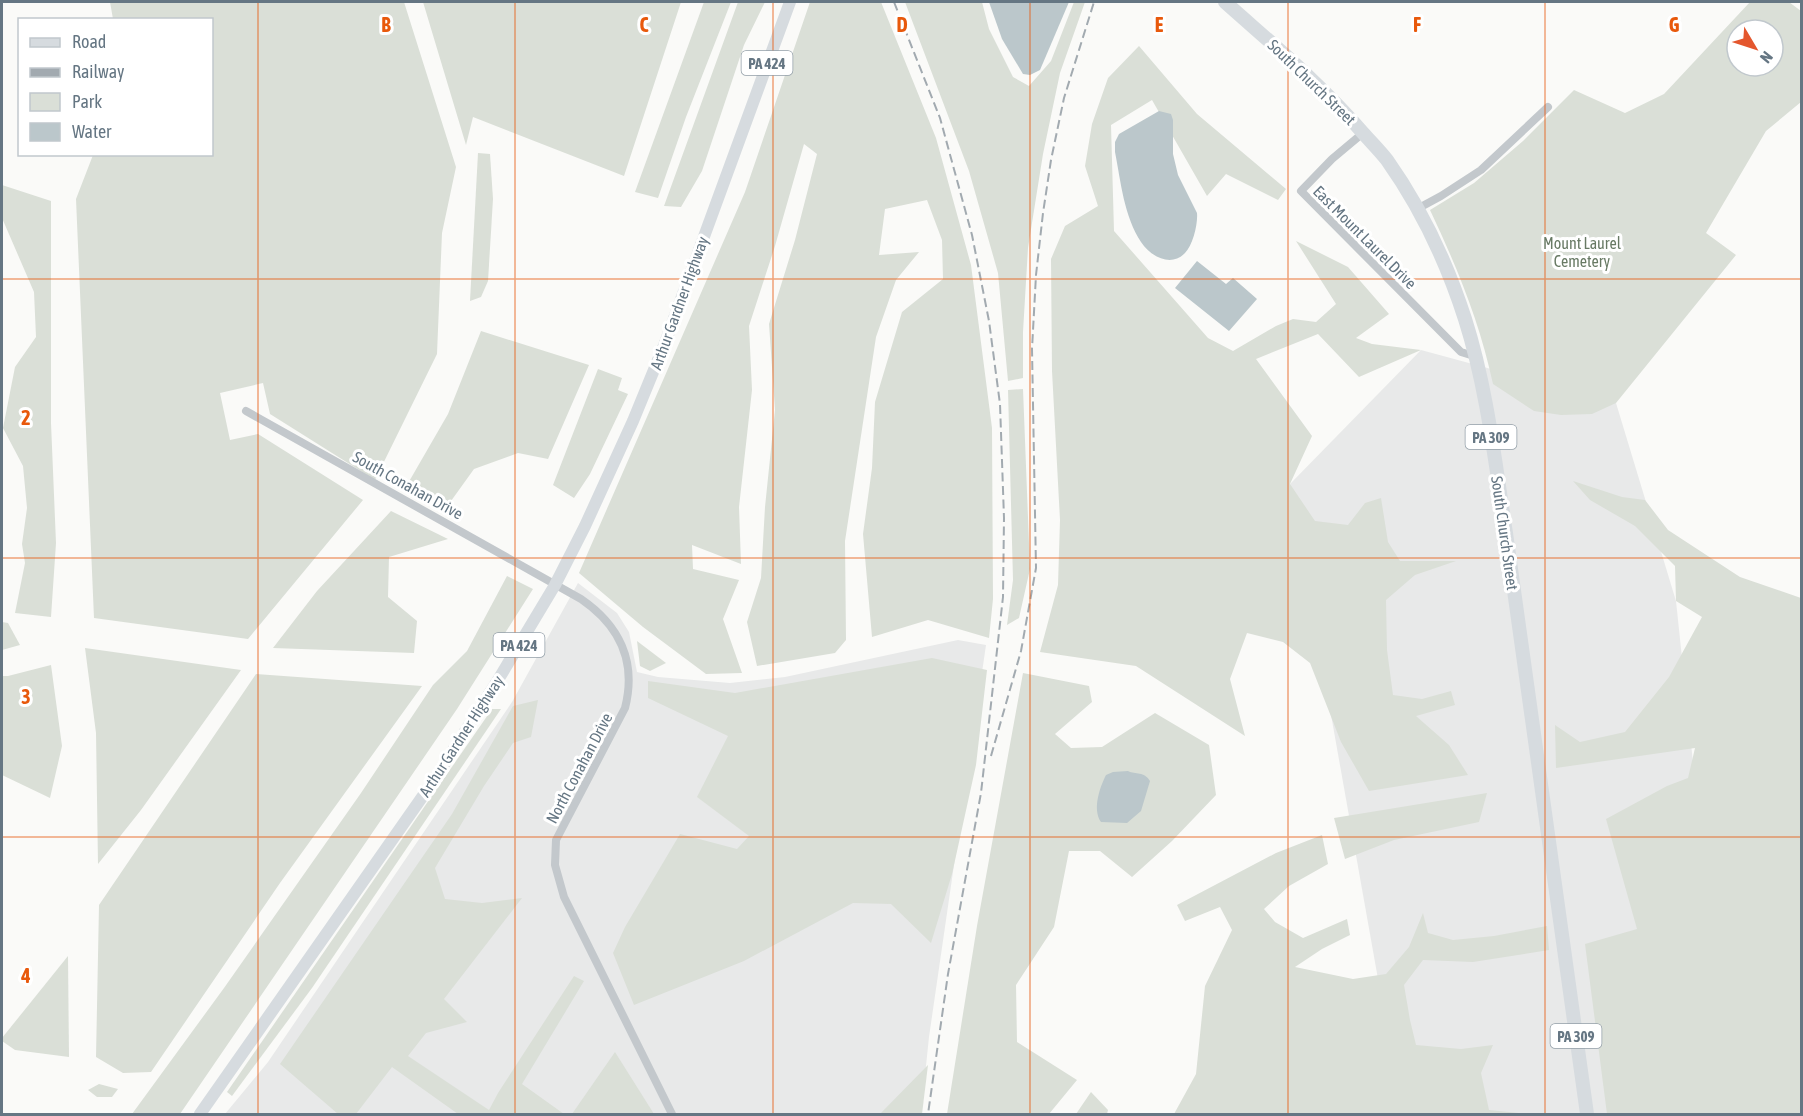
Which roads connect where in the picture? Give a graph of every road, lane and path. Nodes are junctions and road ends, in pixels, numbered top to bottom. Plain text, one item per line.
1 (785, 2) edge
2 (790, 2) edge
3 (1225, 2) edge
4 (1548, 107) dead end
5 (744, 125) junction
6 (1363, 133) junction
7 (1417, 208) junction
8 (1474, 356) junction
9 (246, 411) dead end
10 (555, 585) junction
11 (200, 1114) edge
12 (672, 1114) edge
13 (1587, 1114) edge

1 - 5 main road, Arthur Gardner Highway / PA 424
2 - 5 main road, Arthur Gardner Highway / PA 424
3 - 6 highway, South Church Street / PA 309
4 - 7 street
5 - 10 main road, Arthur Gardner Highway / PA 424
6 - 7 highway, South Church Street / PA 309
6 - 8 street, East Mount Laurel Drive
7 - 8 highway, South Church Street / PA 309
8 - 13 highway, South Church Street / PA 309
9 - 10 street, South Conahan Drive
10 - 11 main road, Arthur Gardner Highway / PA 424
10 - 12 street, North Conahan Drive

